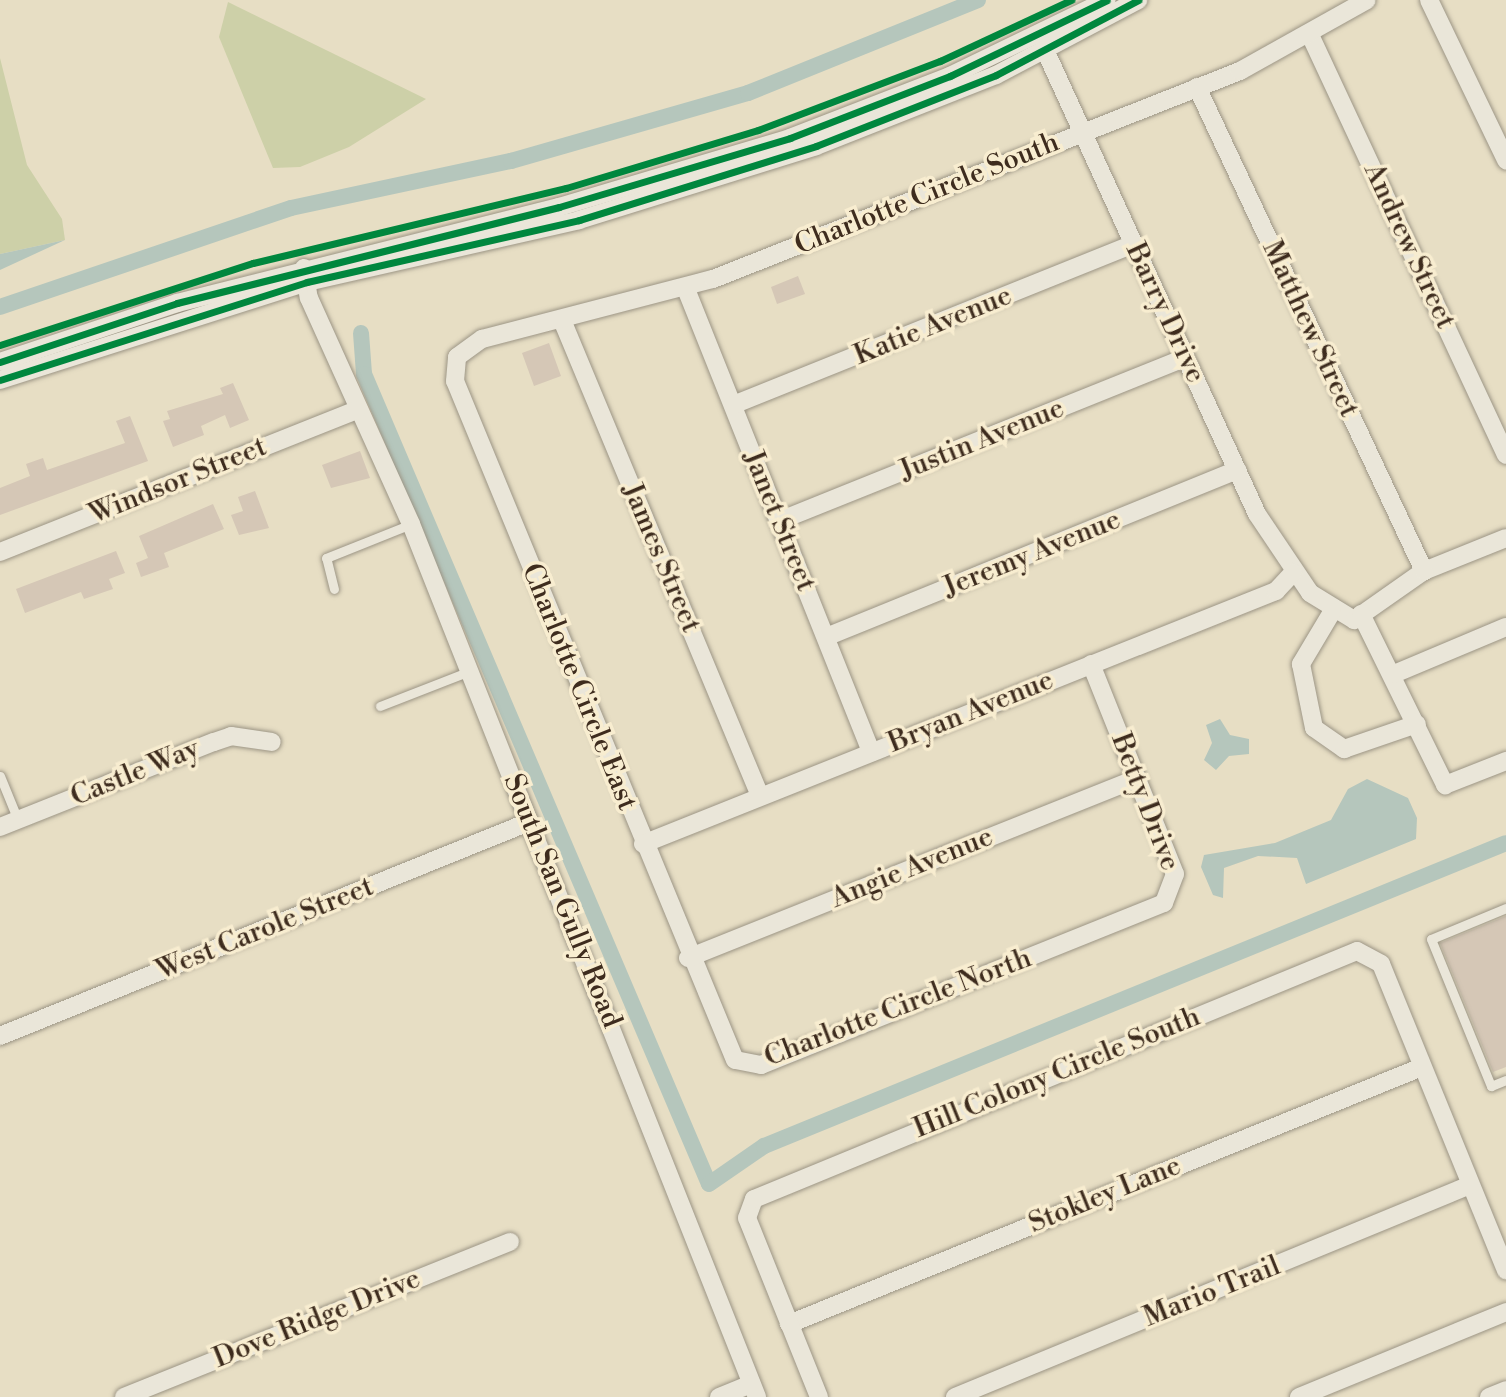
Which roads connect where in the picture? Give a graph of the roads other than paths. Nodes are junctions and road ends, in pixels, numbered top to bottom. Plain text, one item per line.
1 (1107, 0) edge
2 (1138, 0) edge
3 (1367, 0) edge
4 (1429, 0) edge
5 (1311, 37) junction
6 (1045, 50) junction
7 (1197, 87) junction
8 (1082, 132) junction
9 (1506, 160) edge
10 (1132, 245) junction
11 (306, 275) junction
12 (686, 289) junction
13 (562, 320) junction
14 (470, 344) joint
15 (1185, 358) junction
16 (0, 362) edge
17 (0, 380) edge
18 (733, 405) junction
19 (356, 410) junction
20 (1506, 455) edge
21 (1237, 470) junction
22 (779, 521) junction
23 (411, 524) junction
24 (1506, 538) edge
25 (0, 552) edge
26 (1424, 571) junction
27 (1293, 573) junction
28 (334, 589) dead end
29 (1332, 612) junction
30 (1361, 614) junction
31 (1506, 627) edge
32 (826, 637) junction
33 (1091, 664) junction
34 (470, 671) junction
35 (1394, 674) junction
36 (380, 706) dead end
37 (1417, 724) junction
38 (272, 742) dead end
39 (871, 752) junction
40 (1506, 761) edge
41 (0, 776) edge
42 (1137, 778) junction
43 (760, 796) junction
44 (18, 820) junction
45 (529, 821) junction
46 (0, 827) edge
47 (643, 844) junction
48 (1506, 908) edge
49 (1090, 933) joint
50 (688, 958) junction
51 (719, 1033) joint
52 (0, 1036) edge
53 (1422, 1067) junction
54 (1506, 1080) edge
55 (1469, 1185) junction
56 (510, 1242) dead end
57 (1506, 1270) edge
58 (1506, 1311) edge
59 (789, 1324) junction
60 (755, 1390) edge
61 (1506, 1390) edge
62 (124, 1397) edge
63 (719, 1397) edge
64 (819, 1397) edge
65 (955, 1397) edge
66 (1299, 1397) edge
67 (1489, 1397) edge

1 - 11 street
2 - 6 street
3 - 5 street, Charlotte Circle South
4 - 9 street
5 - 7 street, Charlotte Circle South
5 - 20 street, Andrew Street
6 - 8 street, Barry Drive
6 - 11 street
7 - 8 street, Charlotte Circle South
7 - 26 street, Matthew Street
8 - 10 street, Barry Drive
8 - 12 street, Charlotte Circle South
10 - 15 street, Barry Drive
10 - 18 street, Katie Avenue
11 - 16 street
11 - 17 street
11 - 19 street, South San Gully Road
12 - 13 street, Charlotte Circle South
12 - 18 street, Janet Street
13 - 14 street, Charlotte Circle South
13 - 43 street, James Street
14 - 47 street, Charlotte Circle East
15 - 21 street, Barry Drive
15 - 22 street, Justin Avenue
18 - 22 street, Janet Street
19 - 23 street, South San Gully Road
19 - 25 street, Windsor Street
21 - 27 street, Barry Drive
21 - 32 street, Jeremy Avenue
22 - 32 street, Janet Street
23 - 28 lane
23 - 34 street, South San Gully Road
24 - 26 street
26 - 30 street
27 - 29 street, Barry Drive
27 - 33 street, Bryan Avenue
29 - 30 street
29 - 37 street
30 - 35 street
31 - 35 street
32 - 39 street, Janet Street
33 - 39 street, Bryan Avenue
33 - 42 street, Betty Drive
34 - 36 lane
34 - 45 street, South San Gully Road
35 - 37 street
37 - 40 street
38 - 44 street, Castle Way
39 - 43 street, Bryan Avenue
41 - 44 lane
42 - 49 street, Betty Drive
42 - 50 street, Angie Avenue
43 - 47 street, Bryan Avenue
44 - 46 street, Castle Way
45 - 52 street, West Carole Street
45 - 60 street, South San Gully Road
47 - 50 street, Charlotte Circle East
48 - 54 lane
49 - 51 street, Charlotte Circle North
50 - 51 street, Charlotte Circle East
53 - 55 street
53 - 59 street, Stokley Lane
53 - 59 street, Hill Colony Circle South
55 - 57 street
55 - 65 street, Mario Trail
56 - 62 street, Dove Ridge Drive
58 - 66 street
59 - 64 street
60 - 63 street
61 - 67 street

